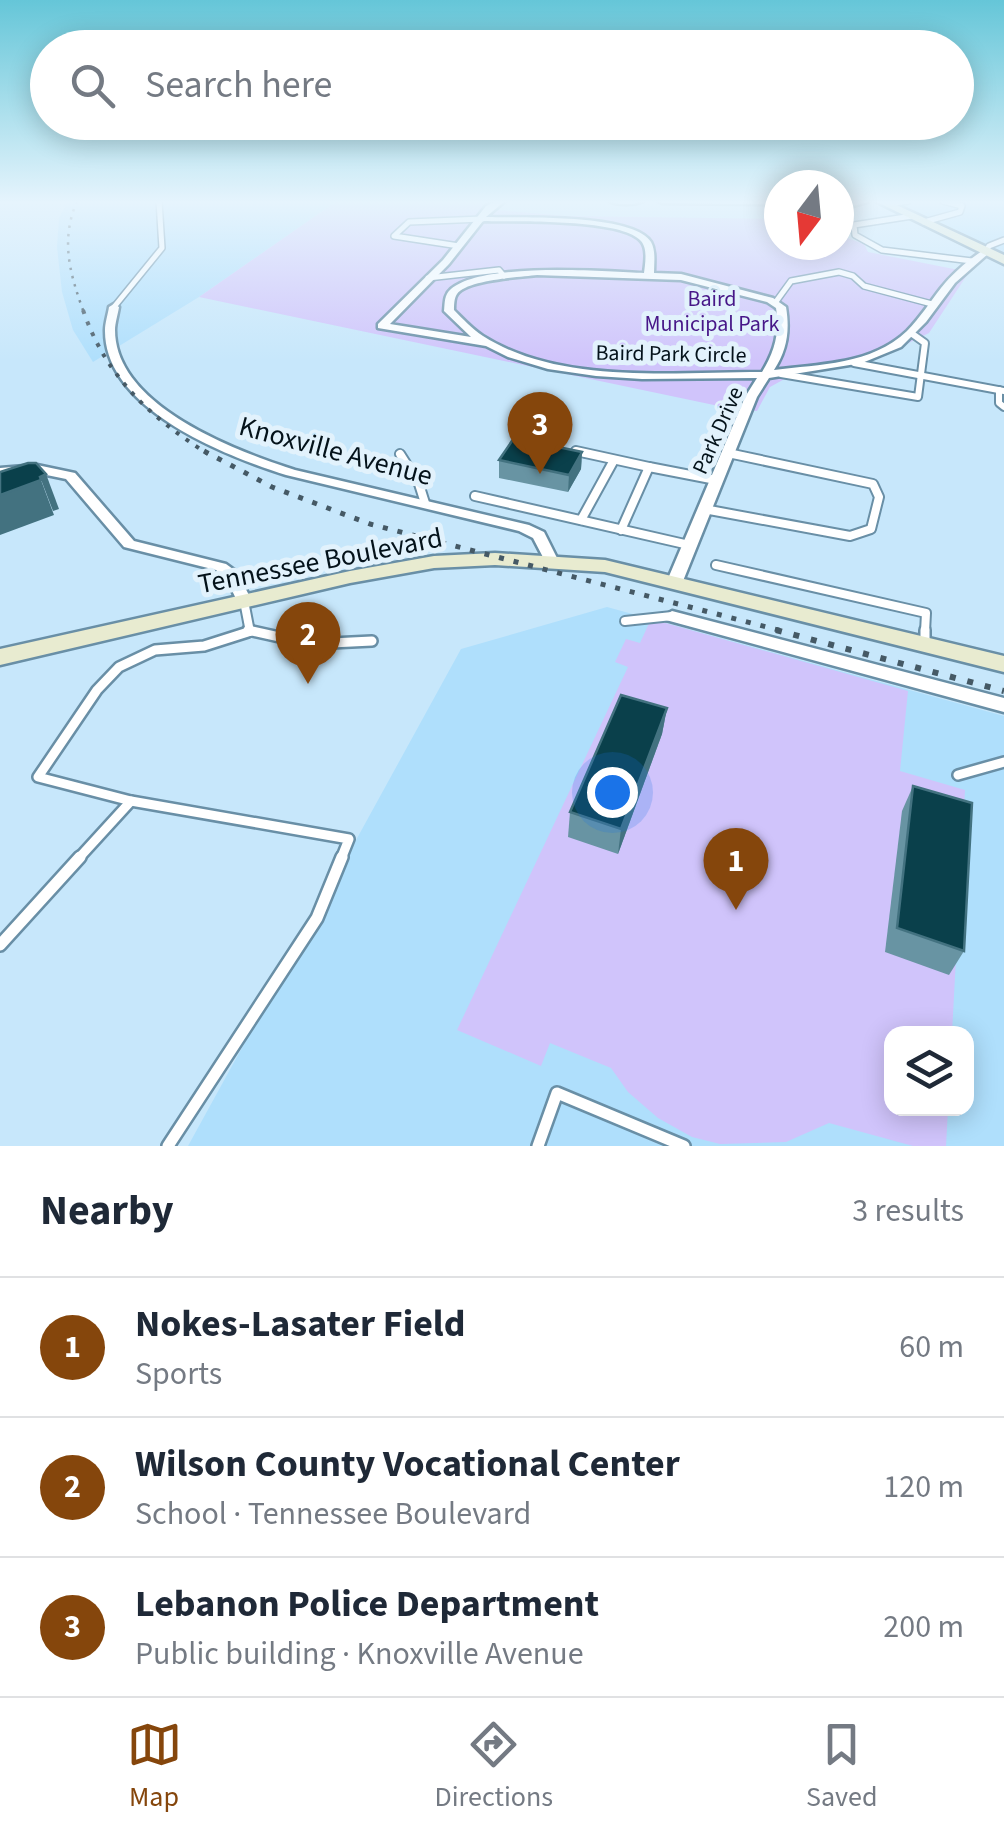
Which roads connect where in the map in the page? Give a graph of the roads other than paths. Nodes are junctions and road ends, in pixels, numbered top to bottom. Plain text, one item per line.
1 (157, 254) edge
2 (451, 254) edge
3 (649, 254) edge
4 (919, 254) edge
5 (983, 254) edge
6 (972, 261) junction
7 (648, 275) junction
8 (504, 276) junction
9 (428, 278) junction
10 (774, 303) junction
11 (932, 304) junction
12 (114, 307) joint
13 (911, 333) junction
14 (489, 343) junction
15 (854, 363) junction
16 (771, 374) junction
17 (921, 376) junction
18 (1002, 390) edge
19 (1004, 407) edge
20 (561, 449) edge
21 (728, 452) junction
22 (400, 454) dead end
23 (614, 460) junction
24 (648, 467) junction
25 (0, 472) edge
26 (716, 480) junction
27 (475, 496) dead end
28 (424, 502) junction
29 (704, 509) junction
30 (581, 520) junction
31 (621, 530) junction
32 (690, 546) junction
33 (551, 560) junction
34 (716, 565) dead end
35 (675, 580) junction
36 (244, 601) junction
37 (672, 616) joint
38 (625, 621) dead end
39 (248, 632) junction
40 (372, 640) dead end
41 (926, 644) junction
42 (0, 657) edge
43 (1004, 664) edge
44 (1004, 704) edge
45 (1004, 762) edge
46 (958, 775) dead end
47 (130, 801) junction
48 (0, 945) edge
49 (168, 1146) edge
50 (538, 1146) edge
51 (684, 1146) edge

1 - 12 lane
2 - 9 street, Baird Park Circle
3 - 7 street
4 - 6 lane
5 - 6 street, Park Drive
6 - 11 street, Park Drive
7 - 8 street, Baird Park Circle
7 - 10 street, Baird Park Circle
8 - 9 lane
8 - 14 street, Baird Park Circle
9 - 14 street, Baird Park Circle
10 - 11 lane
10 - 16 street, Baird Park Circle
11 - 13 street, Park Drive
12 - 28 street, Knoxville Avenue
13 - 15 street, Park Drive
13 - 17 lane
14 - 16 street, Baird Park Circle
15 - 16 street, Park Drive
15 - 17 lane
16 - 17 lane
16 - 21 street, Park Drive
17 - 18 lane
18 - 19 lane
20 - 23 lane
21 - 26 street, Park Drive
21 - 29 lane
22 - 28 lane
23 - 24 lane
23 - 30 lane
24 - 26 lane
24 - 31 lane
25 - 36 street
26 - 29 street, Park Drive
27 - 30 lane
28 - 33 street, Knoxville Avenue
29 - 32 street, Park Drive
30 - 31 lane
31 - 32 lane
32 - 35 street, Park Drive
33 - 35 street, Tennessee Boulevard
33 - 36 street, Tennessee Boulevard
34 - 41 lane
35 - 41 street, Tennessee Boulevard
36 - 39 lane
36 - 42 street, Tennessee Boulevard
37 - 38 lane
37 - 44 street
39 - 40 lane
39 - 47 lane
41 - 43 street, Tennessee Boulevard
45 - 46 lane
47 - 48 lane
47 - 49 lane
50 - 51 lane

